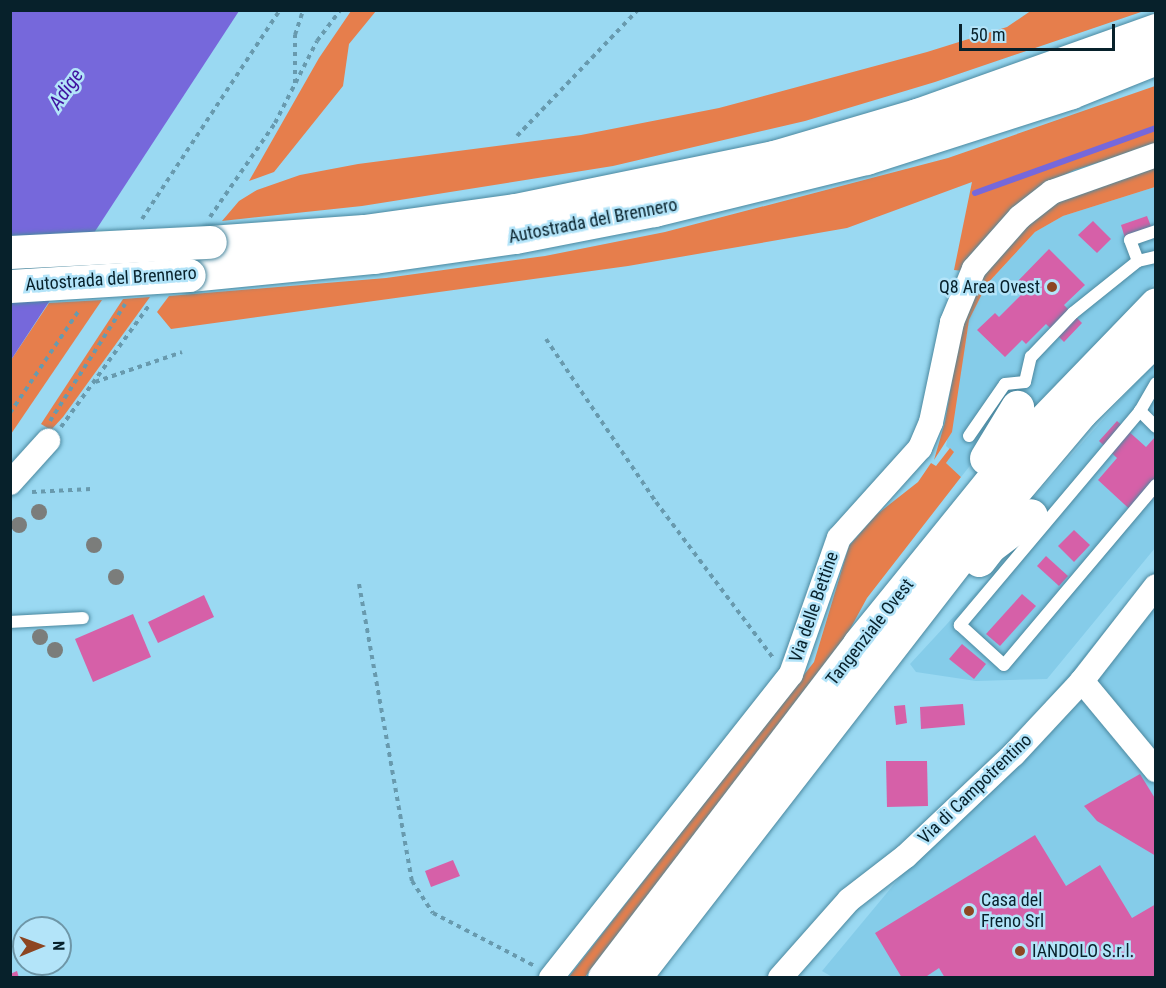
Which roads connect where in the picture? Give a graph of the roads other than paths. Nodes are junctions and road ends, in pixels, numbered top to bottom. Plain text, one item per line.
1 (1155, 30) edge
2 (1155, 58) edge
3 (1155, 154) edge
4 (1155, 231) edge
5 (10, 252) edge
6 (1155, 256) edge
7 (1138, 261) junction
8 (10, 286) edge
9 (1155, 304) edge
10 (1155, 338) edge
11 (1155, 383) edge
12 (1021, 394) junction
13 (1140, 411) junction
14 (1155, 427) edge
15 (47, 434) road end
16 (969, 436) dead end
17 (1155, 485) edge
18 (16, 488) edge
19 (1066, 495) junction
20 (1031, 515) joint
21 (1155, 586) edge
22 (83, 618) dead end
23 (10, 622) edge
24 (868, 653) junction
25 (1082, 681) junction
26 (1153, 761) edge
27 (552, 976) edge
28 (604, 978) edge
29 (634, 978) edge
30 (780, 978) edge

1 - 5 highway, Autostrada del Brennero, bridge
2 - 8 highway, Autostrada del Brennero, bridge
3 - 27 street, Via delle Bettine
4 - 7 lane
6 - 7 lane
7 - 12 lane
9 - 24 highway, Tangenziale Ovest
10 - 24 highway, Tangenziale Ovest
11 - 13 lane
12 - 16 lane
12 - 24 highway
13 - 14 lane
13 - 19 lane
15 - 18 street
17 - 19 lane
19 - 20 lane
20 - 24 highway
21 - 25 street, Via di Campotrentino
22 - 23 lane
24 - 28 highway, Tangenziale Ovest
24 - 29 highway, Tangenziale Ovest
25 - 26 street
25 - 30 street, Via di Campotrentino

